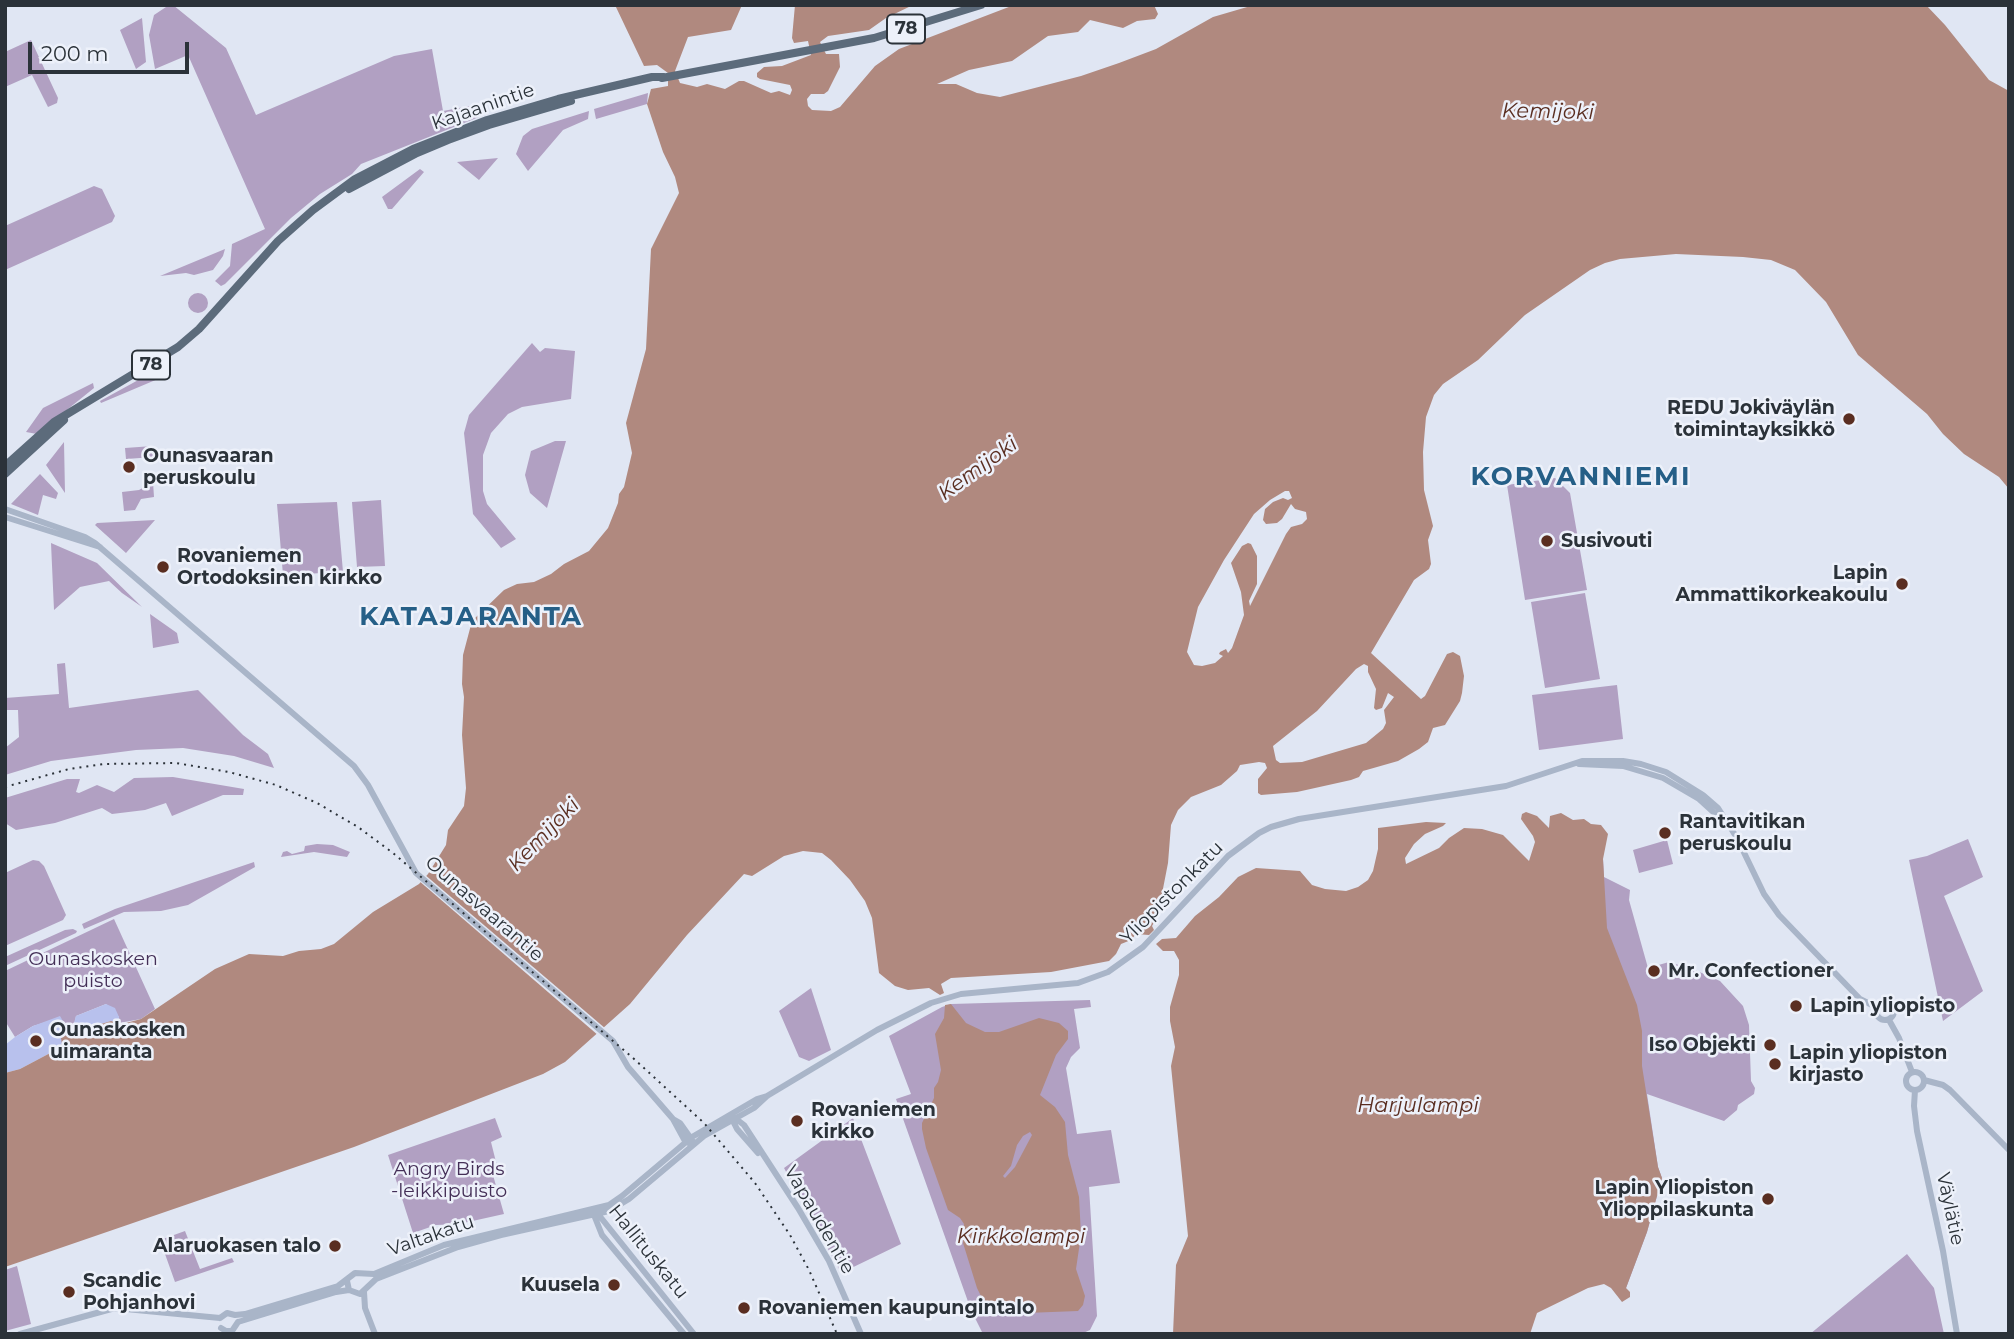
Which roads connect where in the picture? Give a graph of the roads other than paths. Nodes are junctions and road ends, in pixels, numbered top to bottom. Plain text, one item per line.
1 (981, 5) edge
2 (71, 413) junction
3 (5, 466) edge
4 (5, 474) edge
5 (5, 509) edge
6 (5, 517) edge
7 (100, 547) junction
8 (1876, 1007) junction
9 (1889, 1020) junction
10 (1912, 1072) junction
11 (1924, 1080) junction
12 (1915, 1090) junction
13 (733, 1118) junction
14 (673, 1119) junction
15 (692, 1137) junction
16 (689, 1143) junction
17 (2009, 1150) edge
18 (596, 1214) junction
19 (626, 1249) junction
20 (623, 1261) junction
21 (363, 1275) junction
22 (347, 1281) junction
23 (359, 1291) junction
24 (673, 1308) junction
25 (664, 1309) junction
26 (671, 1317) junction
27 (220, 1318) junction
28 (237, 1319) junction
29 (221, 1328) junction
30 (20, 1334) edge
31 (214, 1334) edge
32 (375, 1334) edge
33 (684, 1334) edge
34 (694, 1334) edge
35 (860, 1334) edge
36 (1957, 1334) edge

1 - 2 main road, Kajaanintie / 78
2 - 3 main road, Kajaanintie / 78
2 - 4 main road, Kajaanintie / 78
5 - 7 street, Ounasvaarantie
6 - 7 street, Ounasvaarantie
7 - 14 street, Ounasvaarantie
8 - 9 street
8 - 9 street
8 - 13 street, Yliopistonkatu
9 - 10 street
10 - 11 street
10 - 12 street
11 - 12 street
11 - 17 street
12 - 36 street, Väylätie
13 - 15 street, Yliopistonkatu
13 - 16 street, Yliopistonkatu
13 - 35 street, Vapaudentie
14 - 15 street, Ounasvaarantie
14 - 16 street, Ounasvaarantie
15 - 16 street, Valtakatu
16 - 18 street, Valtakatu
18 - 19 street, Hallituskatu
18 - 20 street, Hallituskatu
18 - 21 street, Valtakatu
18 - 23 street, Valtakatu
19 - 20 street
19 - 24 street, Hallituskatu
20 - 25 street, Hallituskatu
21 - 22 street, Valtakatu
21 - 23 street
22 - 23 street
22 - 28 street
23 - 28 street, Valtakatu
23 - 32 street
24 - 25 street
24 - 26 street
24 - 34 street, Hallituskatu
25 - 26 street, Hallituskatu
26 - 33 street, Hallituskatu
27 - 28 street
27 - 29 street
27 - 30 street
28 - 29 street
29 - 31 street

